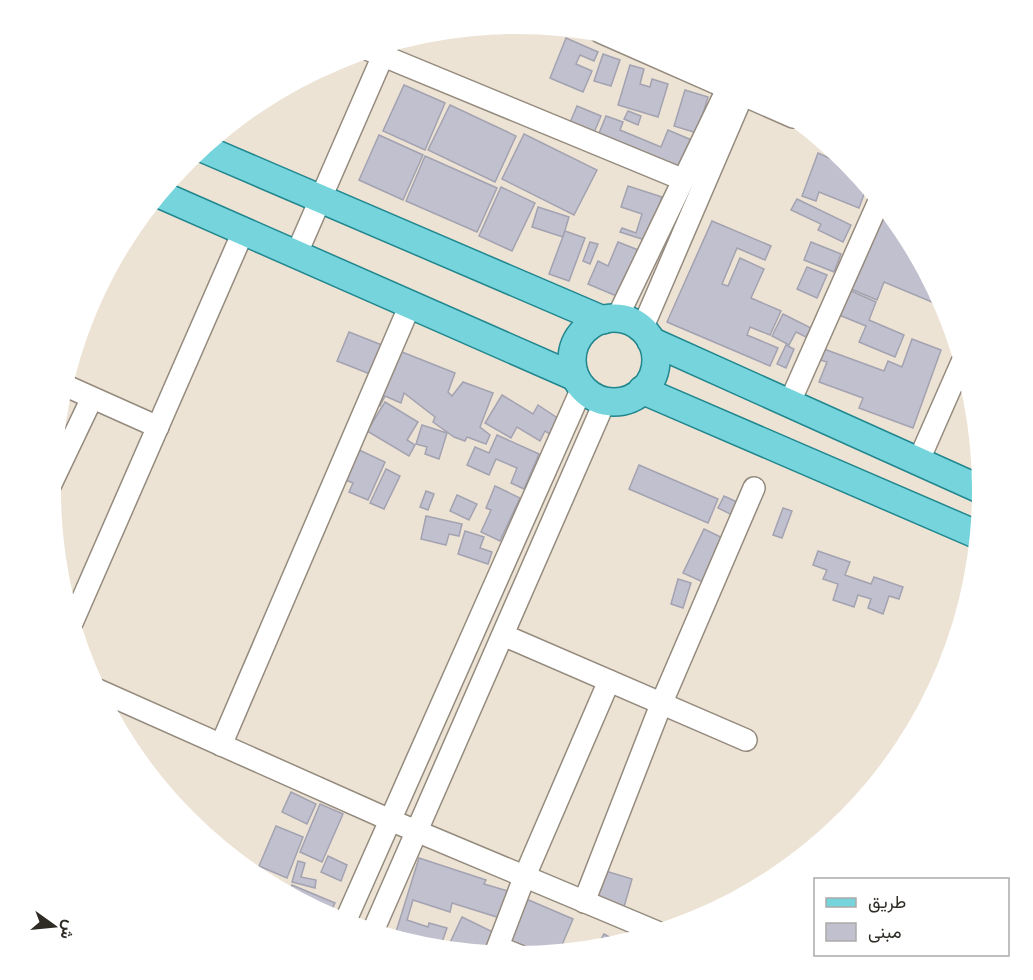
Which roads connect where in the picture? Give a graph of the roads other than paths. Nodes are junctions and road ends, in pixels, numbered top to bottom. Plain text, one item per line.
1 (388, 53) edge
2 (377, 57) edge
3 (735, 91) edge
4 (735, 91) edge
5 (211, 152) edge
6 (684, 180) junction
7 (168, 198) edge
8 (320, 199) junction
9 (875, 210) edge
10 (243, 232) junction
11 (296, 255) junction
12 (410, 305) junction
13 (610, 319) junction
14 (646, 335) junction
15 (957, 374) edge
16 (578, 382) junction
17 (73, 389) edge
18 (642, 390) junction
19 (92, 398) junction
20 (605, 401) junction
21 (789, 404) junction
22 (158, 427) junction
23 (62, 461) edge
24 (918, 462) junction
25 (972, 486) edge
26 (754, 488) dead end
27 (970, 531) edge
28 (78, 610) edge
29 (503, 635) junction
30 (609, 681) junction
31 (110, 696) edge
32 (662, 702) junction
33 (746, 740) dead end
34 (221, 745) junction
35 (390, 820) junction
36 (417, 831) junction
37 (524, 878) junction
38 (584, 902) junction
39 (349, 913) edge
40 (377, 923) edge
41 (644, 927) edge
42 (499, 945) edge

1 - 6 street
2 - 8 street
3 - 6 street
4 - 14 street
5 - 8 main road
6 - 13 street
7 - 10 main road
8 - 11 street
8 - 13 main road
9 - 21 street
10 - 11 main road
10 - 22 street
11 - 12 main road
12 - 16 main road
12 - 34 street
13 - 14 main road
13 - 16 main road
14 - 18 main road
14 - 21 main road
15 - 24 street
16 - 20 main road
16 - 35 street
17 - 19 street
18 - 20 main road
18 - 27 main road
19 - 22 street
19 - 23 street
20 - 29 street
21 - 24 main road
22 - 28 street
24 - 25 main road
26 - 32 street
29 - 30 street
29 - 36 street
30 - 32 street
30 - 37 street
31 - 34 street
32 - 33 street
32 - 38 street
34 - 35 street
35 - 36 street
35 - 39 street
36 - 37 street
36 - 40 street
37 - 38 street
37 - 42 street
38 - 41 street

